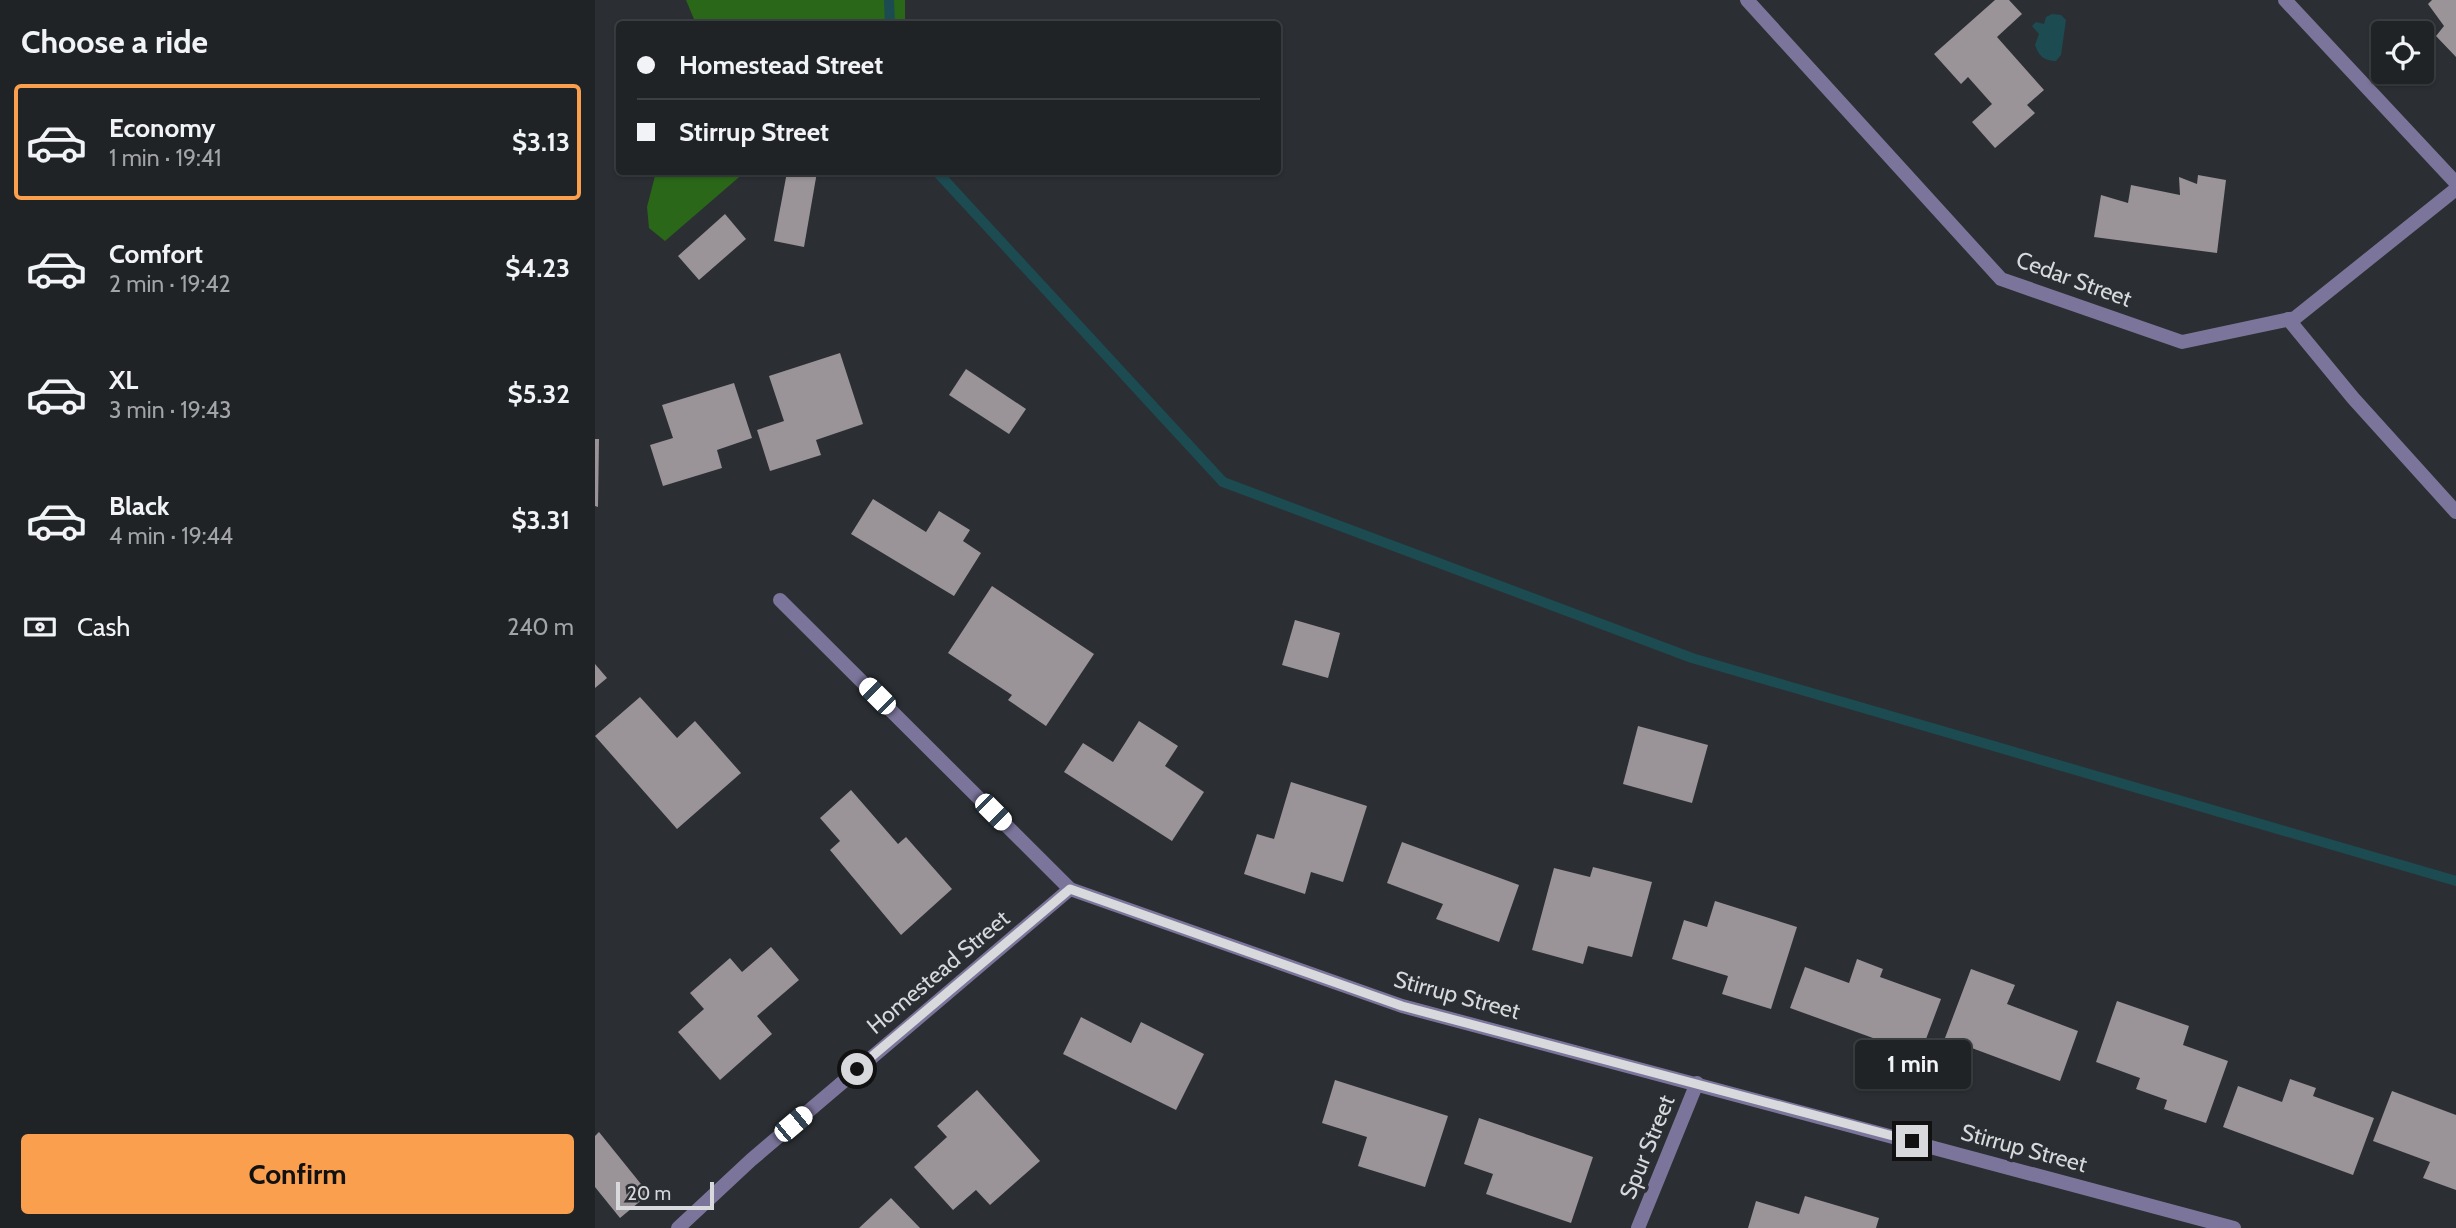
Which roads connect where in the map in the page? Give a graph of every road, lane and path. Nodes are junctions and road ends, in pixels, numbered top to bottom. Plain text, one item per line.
1 (1747, 0) edge
2 (2285, 0) edge
3 (2456, 183) edge
4 (2456, 189) edge
5 (2288, 319) junction
6 (2456, 512) edge
7 (780, 600) dead end
8 (1070, 889) junction
9 (1697, 1083) junction
10 (678, 1228) edge
11 (1639, 1228) edge
12 (2234, 1228) edge

1 - 5 street, Cedar Street
2 - 3 street
4 - 5 street, Cedar Street
5 - 6 street
7 - 8 street, Stirrup Street
8 - 9 street, Stirrup Street
8 - 10 street, Homestead Street
9 - 11 street, Spur Street
9 - 12 street, Stirrup Street

